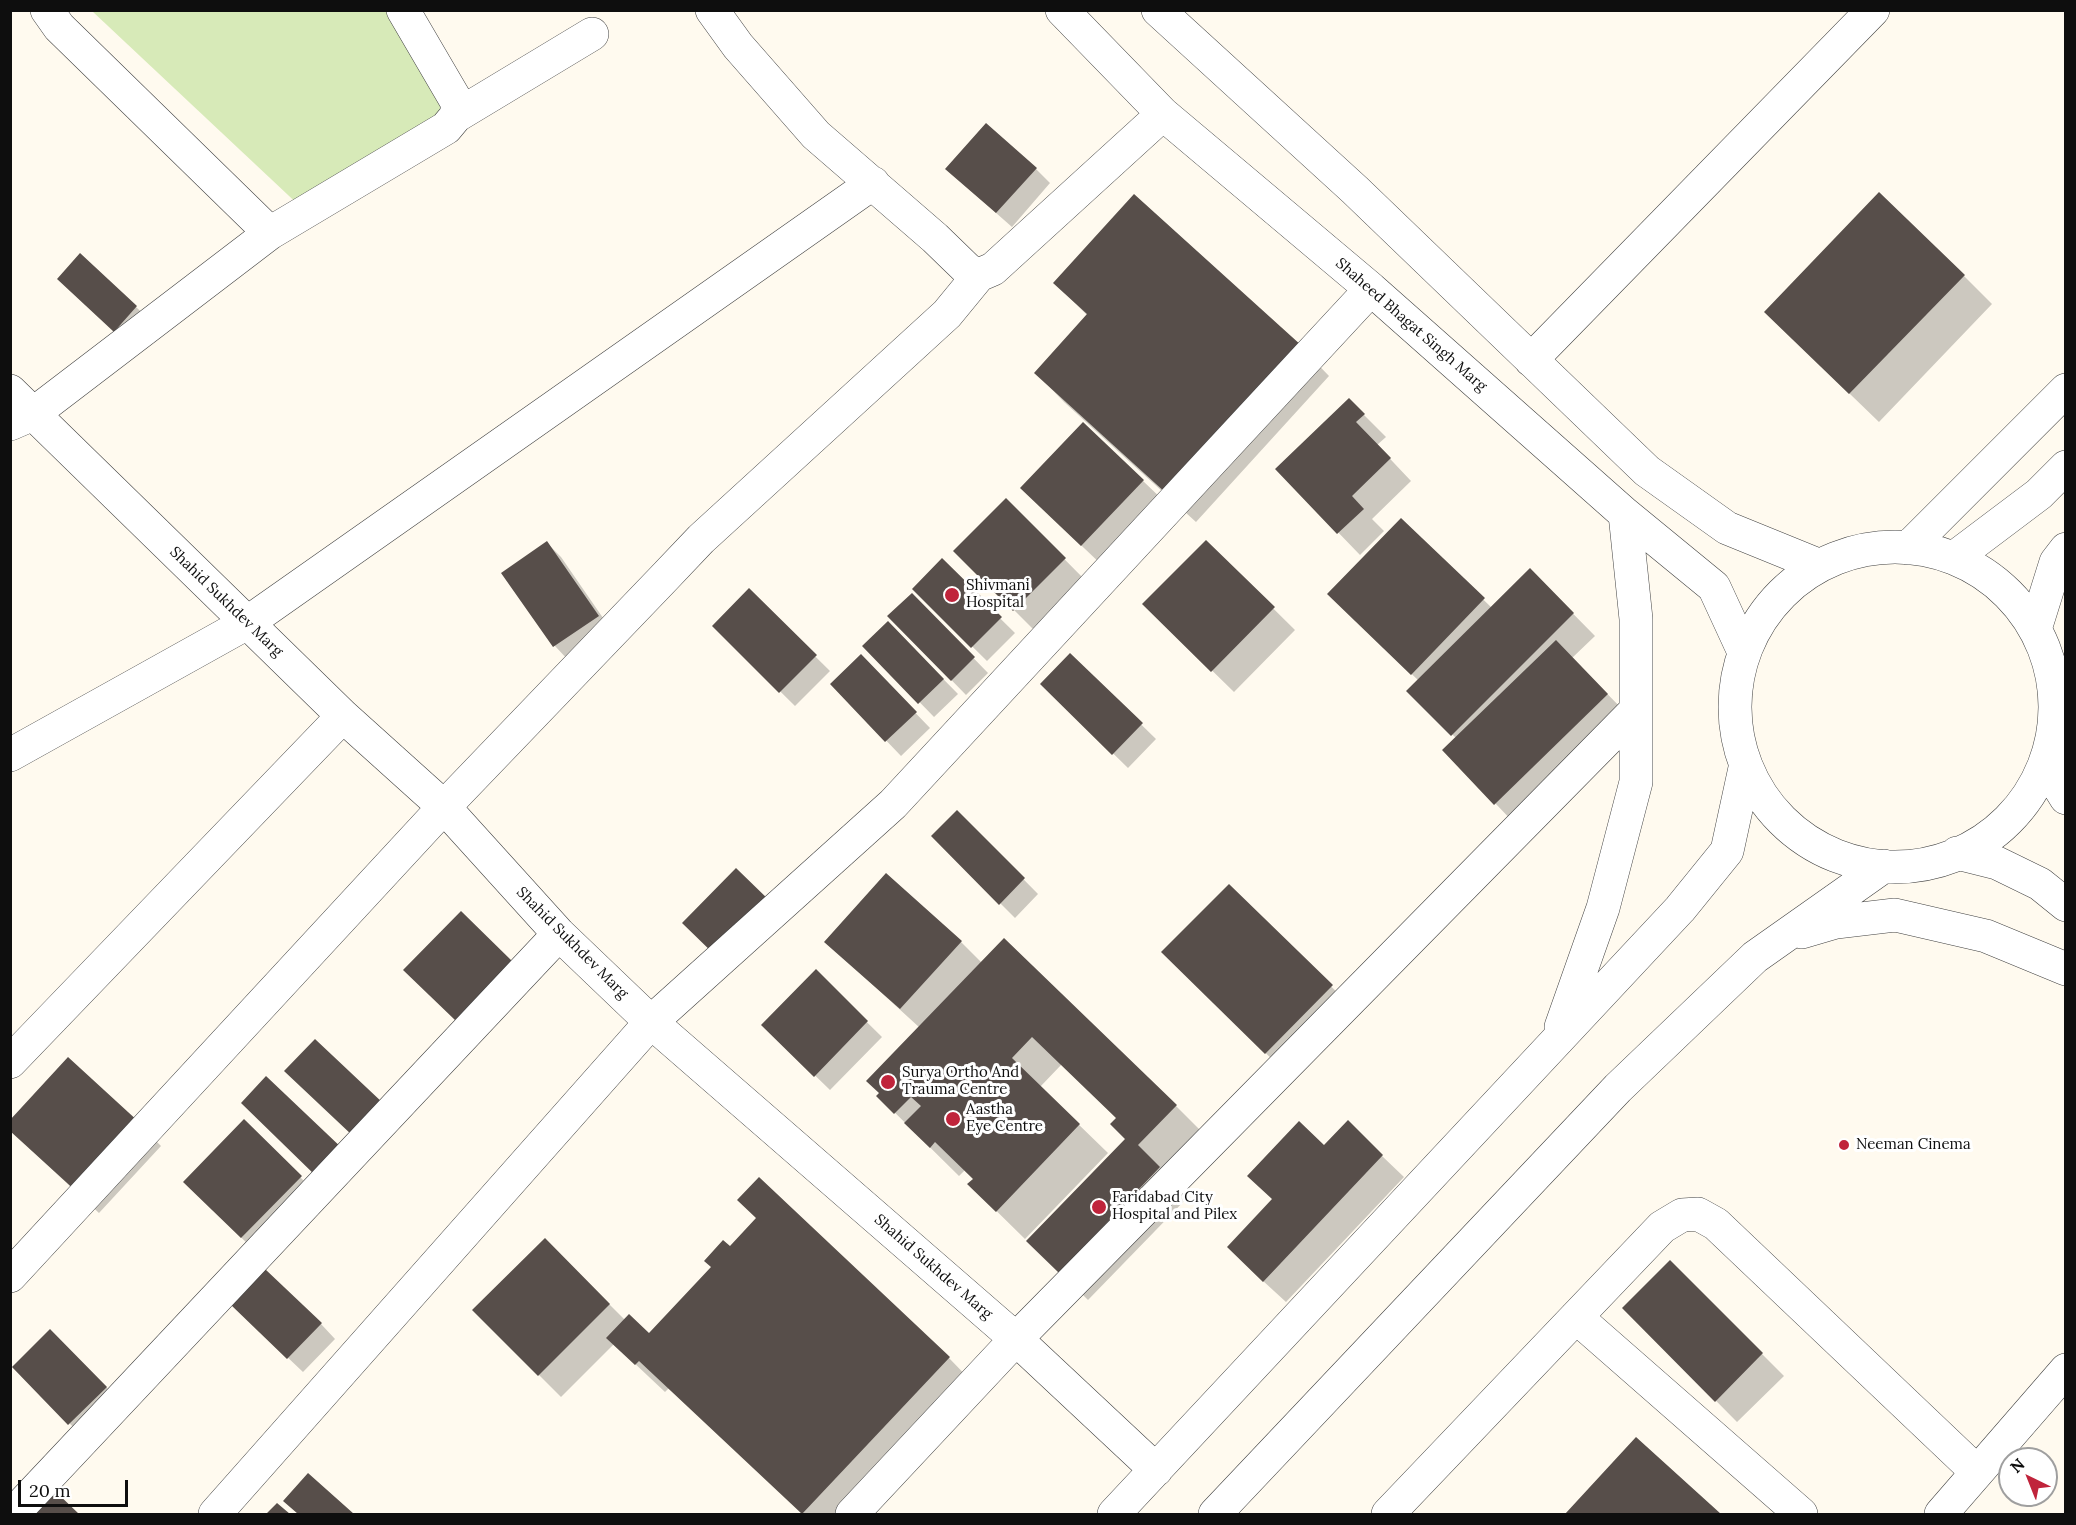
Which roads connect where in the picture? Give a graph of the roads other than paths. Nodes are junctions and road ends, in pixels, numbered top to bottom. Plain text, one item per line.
1 (47, 10) edge
2 (404, 10) edge
3 (712, 10) edge
4 (1062, 10) edge
5 (1158, 10) edge
6 (1873, 10) edge
7 (592, 34) dead end
8 (1163, 114) junction
9 (456, 116) junction
10 (873, 183) junction
11 (270, 233) junction
12 (979, 274) junction
13 (1371, 289) junction
14 (1531, 360) junction
15 (2066, 390) edge
16 (18, 410) edge
17 (2066, 467) edge
18 (1625, 514) junction
19 (1908, 548) junction
20 (2066, 549) edge
21 (1954, 558) junction
22 (1818, 565) junction
23 (247, 623) junction
24 (2036, 626) junction
25 (1744, 652) junction
26 (2056, 653) edge
27 (1636, 710) junction
28 (343, 716) junction
29 (2050, 753) junction
30 (10, 755) edge
31 (1745, 768) junction
32 (2066, 798) edge
33 (444, 807) junction
34 (1957, 853) junction
35 (1884, 866) junction
36 (2066, 905) edge
37 (559, 934) junction
38 (1780, 939) junction
39 (2066, 969) edge
40 (651, 1022) junction
41 (1556, 1040) junction
42 (10, 1062) edge
43 (10, 1276) edge
44 (1576, 1317) junction
45 (1016, 1339) junction
46 (2066, 1370) edge
47 (1156, 1470) junction
48 (1977, 1472) junction
49 (13, 1515) edge
50 (215, 1515) edge
51 (852, 1515) edge
52 (1113, 1515) edge
53 (1215, 1515) edge
54 (1388, 1515) edge
55 (1801, 1515) edge
56 (1941, 1515) edge

1 - 11 street
2 - 9 street
3 - 10 street
4 - 8 street, Shaheed Bhagat Singh Marg
5 - 14 street
6 - 14 street
7 - 9 street
8 - 12 street
8 - 13 street, Shaheed Bhagat Singh Marg
9 - 11 street
10 - 12 street
10 - 23 street
11 - 16 street
12 - 33 street
13 - 18 street, Shaheed Bhagat Singh Marg
13 - 40 street
14 - 22 street
15 - 19 street
16 - 23 street, Shahid Sukhdev Marg
17 - 21 street
18 - 25 street, Shaheed Bhagat Singh Marg
18 - 27 street
19 - 21 street
19 - 22 street
20 - 24 street
21 - 24 street
22 - 25 street
23 - 28 street, Shahid Sukhdev Marg
23 - 30 street
24 - 26 street
25 - 31 street
26 - 29 street
27 - 41 street
27 - 45 street
28 - 33 street, Shahid Sukhdev Marg
28 - 42 street
29 - 32 street
29 - 34 street
31 - 35 street
31 - 41 street
33 - 37 street, Shahid Sukhdev Marg
33 - 43 street
34 - 35 street
34 - 36 street
35 - 38 street
37 - 40 street, Shahid Sukhdev Marg
37 - 49 street
38 - 39 street
38 - 53 street
40 - 45 street, Shahid Sukhdev Marg
40 - 50 street
41 - 47 street
44 - 48 street
44 - 54 street
44 - 55 street
45 - 47 street, Shahid Sukhdev Marg
45 - 51 street
46 - 48 street
47 - 52 street
48 - 56 street

